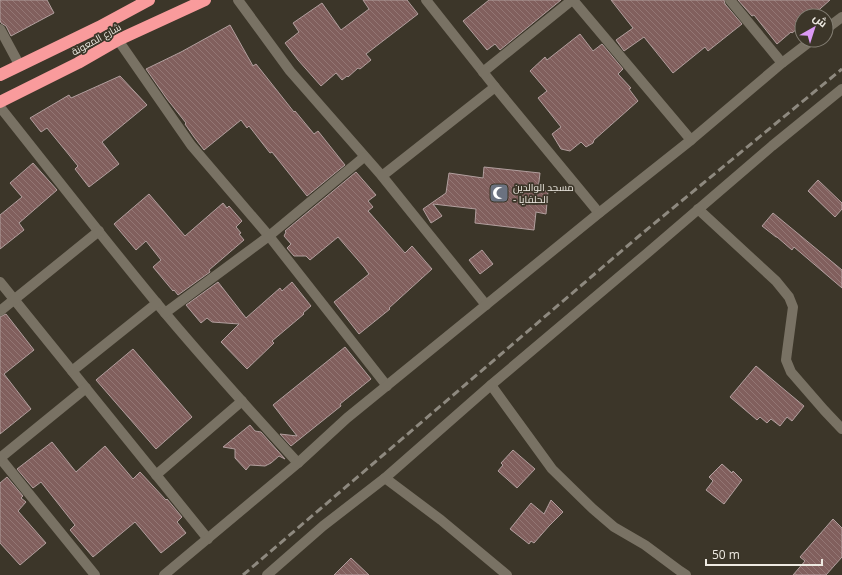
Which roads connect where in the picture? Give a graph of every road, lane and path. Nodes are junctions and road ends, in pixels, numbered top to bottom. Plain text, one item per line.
1 (149, 0) edge
2 (205, 0) edge
3 (238, 0) edge
4 (426, 0) edge
5 (573, 0) edge
6 (730, 0) edge
7 (0, 29) edge
8 (118, 40) junction
9 (802, 48) edge
10 (782, 63) junction
11 (20, 66) junction
12 (483, 72) junction
13 (0, 75) edge
14 (495, 87) junction
15 (842, 89) edge
16 (0, 102) edge
17 (0, 107) edge
18 (691, 140) junction
19 (364, 157) junction
20 (382, 176) junction
21 (698, 209) junction
22 (599, 213) junction
23 (99, 231) junction
24 (269, 236) junction
25 (0, 282) edge
26 (15, 300) junction
27 (157, 303) junction
28 (486, 305) junction
29 (0, 311) edge
30 (165, 313) junction
31 (72, 370) junction
32 (490, 385) junction
33 (387, 386) junction
34 (86, 388) junction
35 (242, 402) junction
36 (842, 429) edge
37 (0, 458) edge
38 (298, 463) junction
39 (156, 475) junction
40 (385, 478) junction
41 (208, 539) junction
42 (95, 575) edge
43 (164, 575) edge
44 (267, 575) edge
45 (507, 575) edge
46 (686, 575) edge

1 - 11 highway, شارع المعونة
2 - 8 highway, شارع المعونة
3 - 19 street
4 - 12 street
5 - 12 street
5 - 18 street
6 - 10 street
7 - 11 street
8 - 16 highway, شارع المعونة
8 - 24 street
9 - 10 street
10 - 18 street
11 - 13 highway, شارع المعونة
12 - 14 street
14 - 20 street
14 - 22 street
15 - 21 street
17 - 23 street
18 - 22 street
19 - 20 street
19 - 24 street
20 - 28 street
21 - 32 street
21 - 36 street
22 - 28 street
23 - 26 street
23 - 27 street
24 - 30 street
24 - 33 street
25 - 26 street
26 - 29 street
26 - 31 street
27 - 30 street
27 - 31 street
28 - 33 street
30 - 35 street
31 - 34 street
32 - 40 street
32 - 46 street
33 - 38 street
34 - 37 street
34 - 39 street
35 - 38 street
35 - 39 street
37 - 42 street
38 - 41 street
39 - 41 street
40 - 44 street
40 - 45 street
41 - 43 street

